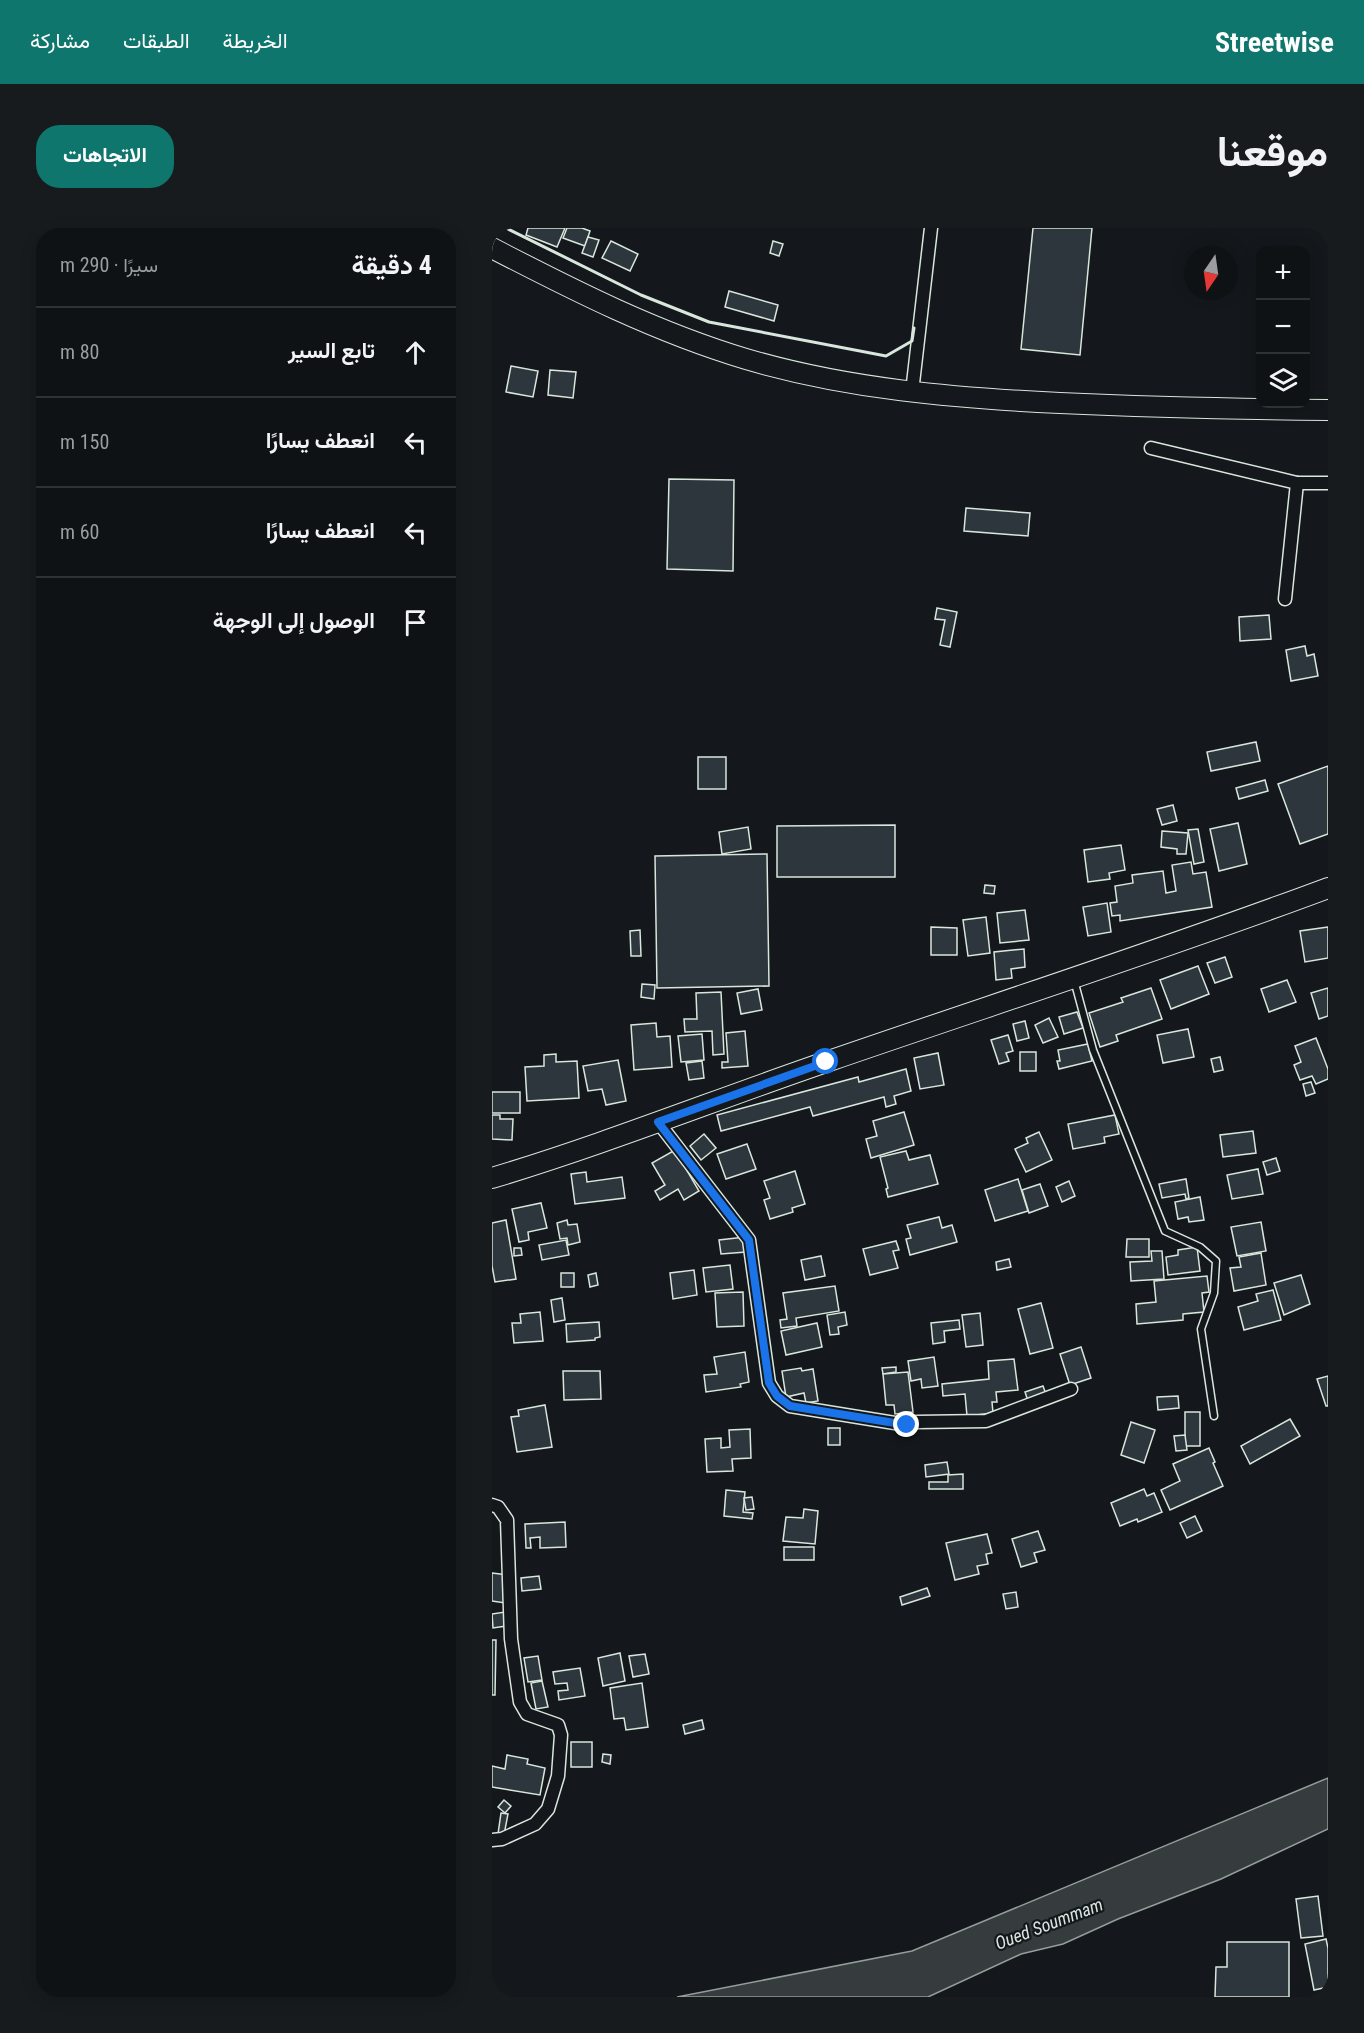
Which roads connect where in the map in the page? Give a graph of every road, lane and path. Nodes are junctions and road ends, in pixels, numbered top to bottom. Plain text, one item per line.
1 (931, 228) edge
2 (492, 248) edge
3 (912, 392) junction
4 (1328, 410) edge
5 (1151, 448) dead end
6 (1297, 483) junction
7 (1328, 483) edge
8 (1285, 599) dead end
9 (1328, 888) edge
10 (1073, 977) junction
11 (658, 1122) junction
12 (492, 1178) edge
13 (1071, 1389) dead end
14 (1214, 1416) dead end
15 (492, 1505) edge
16 (492, 1840) edge

1 - 3 street
2 - 3 main road
3 - 4 main road
5 - 6 street
6 - 7 street
6 - 8 street
9 - 10 main road
10 - 11 main road
10 - 14 lane
11 - 12 main road
11 - 13 street
15 - 16 street

